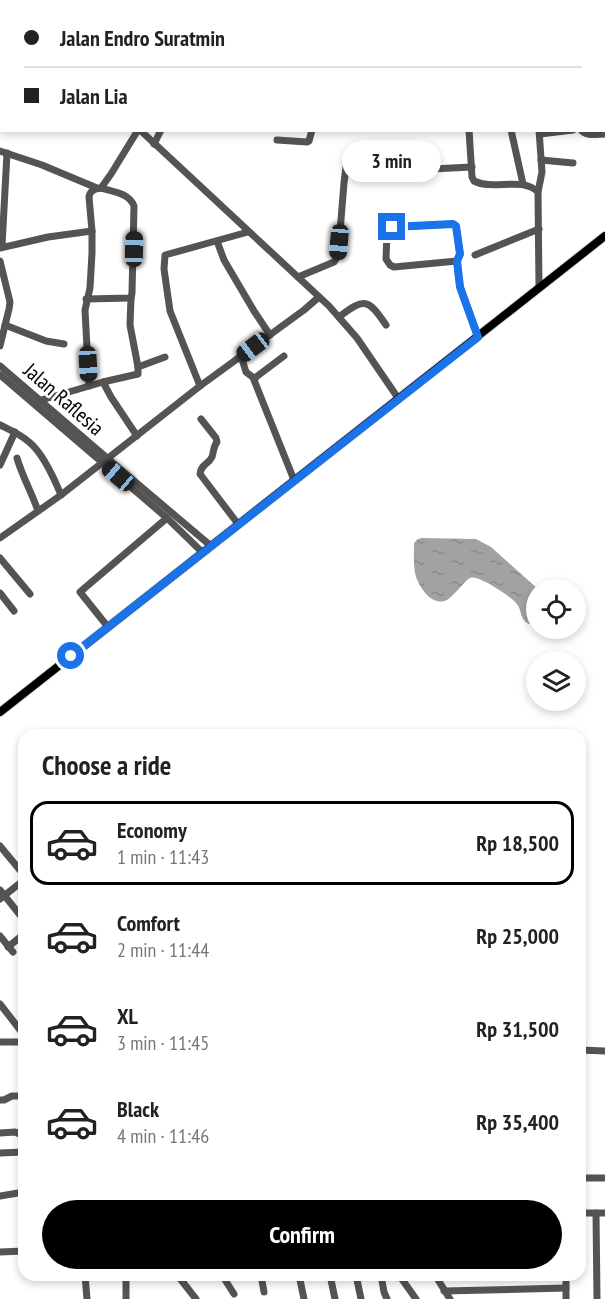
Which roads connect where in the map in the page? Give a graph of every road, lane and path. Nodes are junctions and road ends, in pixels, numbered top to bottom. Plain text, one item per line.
1 (138, 132) edge
2 (141, 132) edge
3 (160, 132) edge
4 (311, 132) edge
5 (469, 132) edge
6 (511, 132) edge
7 (539, 132) edge
8 (582, 132) edge
9 (605, 134) edge
10 (278, 140) dead end
11 (154, 144) junction
12 (4, 152) edge
13 (541, 160) junction
14 (573, 163) dead end
15 (472, 167) junction
16 (523, 184) junction
17 (99, 188) junction
18 (538, 192) junction
19 (540, 229) junction
20 (92, 231) junction
21 (248, 232) junction
22 (605, 236) edge
23 (217, 241) junction
24 (1, 247) edge
25 (475, 255) dead end
26 (0, 261) edge
27 (457, 261) junction
28 (298, 277) junction
29 (539, 287) junction
30 (319, 297) junction
31 (131, 298) junction
32 (86, 299) junction
33 (339, 317) junction
34 (5, 325) junction
35 (386, 325) dead end
36 (270, 335) junction
37 (478, 337) junction
38 (64, 344) dead end
39 (0, 346) edge
40 (241, 356) junction
41 (284, 356) dead end
42 (165, 357) dead end
43 (0, 366) edge
44 (138, 367) junction
45 (0, 375) edge
46 (255, 379) junction
47 (103, 382) junction
48 (89, 386) junction
49 (200, 386) junction
50 (398, 398) junction
51 (37, 402) junction
52 (201, 419) dead end
53 (0, 424) edge
54 (15, 432) junction
55 (137, 436) junction
56 (17, 458) dead end
57 (105, 461) junction
58 (0, 465) edge
59 (294, 480) junction
60 (61, 495) junction
61 (38, 511) junction
62 (166, 518) junction
63 (238, 524) junction
64 (0, 538) edge
65 (211, 546) junction
66 (202, 552) junction
67 (0, 558) edge
68 (0, 593) edge
69 (30, 594) dead end
70 (14, 611) dead end
71 (108, 627) junction
72 (0, 712) edge
73 (0, 846) edge
74 (18, 868) edge
75 (18, 884) edge
76 (1, 895) edge
77 (18, 913) edge
78 (0, 936) edge
79 (18, 941) edge
80 (0, 1004) edge
81 (18, 1027) edge
82 (0, 1042) edge
83 (18, 1042) edge
84 (586, 1050) edge
85 (605, 1051) edge
86 (18, 1096) edge
87 (0, 1100) edge
88 (0, 1133) edge
89 (18, 1133) edge
90 (18, 1152) edge
91 (0, 1153) edge
92 (586, 1178) edge
93 (605, 1178) edge
94 (18, 1193) edge
95 (0, 1196) edge
96 (586, 1213) edge
97 (596, 1213) junction
98 (605, 1213) edge
99 (18, 1251) edge
100 (0, 1252) edge
101 (86, 1281) edge
102 (126, 1281) edge
103 (182, 1281) edge
104 (226, 1281) edge
105 (262, 1281) edge
106 (301, 1281) edge
107 (331, 1281) edge
108 (357, 1281) edge
109 (382, 1281) edge
110 (403, 1281) edge
111 (438, 1281) edge
112 (566, 1281) edge
113 (566, 1288) junction
114 (444, 1291) junction
115 (264, 1292) dead end
116 (234, 1294) dead end
117 (87, 1299) edge
118 (126, 1299) edge
119 (196, 1299) edge
120 (304, 1299) edge
121 (335, 1299) edge
122 (361, 1299) edge
123 (387, 1299) edge
124 (416, 1299) edge
125 (450, 1299) edge
126 (566, 1299) edge
127 (597, 1299) edge

1 - 17 street
2 - 11 street
3 - 11 street
4 - 10 street
5 - 15 street
6 - 16 street
7 - 13 street
8 - 9 street
11 - 21 street
12 - 17 street
12 - 24 street
13 - 14 street
13 - 18 street
15 - 16 street
15 - 28 street
16 - 18 street
17 - 20 street
17 - 31 street
18 - 19 street
19 - 25 street
19 - 29 street
20 - 24 street
20 - 32 street
21 - 23 street
21 - 28 street
22 - 29 main road
23 - 36 street
23 - 49 street
26 - 34 street
27 - 27 street
27 - 37 street
28 - 30 street
29 - 37 main road
30 - 33 street
30 - 36 street
31 - 32 street
31 - 44 street
32 - 48 street
33 - 35 street
33 - 50 street
34 - 38 street
34 - 39 street
36 - 40 street
37 - 50 main road
40 - 46 street
40 - 49 street
41 - 46 street
42 - 44 street
43 - 51 street, Jalan Raflesia
44 - 47 street
45 - 51 street, Jalan Raflesia
46 - 59 street
47 - 48 street
47 - 55 street
48 - 51 street
49 - 55 street
50 - 59 main road
51 - 57 street, Jalan Raflesia
52 - 63 street
53 - 54 street
54 - 58 street
54 - 60 street
55 - 57 street
56 - 61 street
57 - 60 street
57 - 62 street
57 - 65 street
59 - 63 main road
60 - 61 street
61 - 64 street
62 - 66 street
62 - 71 street
63 - 65 main road
65 - 66 main road
66 - 71 main road
67 - 69 street
68 - 70 street
71 - 72 main road
73 - 74 street
75 - 76 street
76 - 77 street
78 - 79 street
80 - 81 street
82 - 83 street
84 - 85 street
86 - 87 street
88 - 89 street
90 - 91 street
92 - 93 street
94 - 95 street
96 - 97 street
97 - 98 street
97 - 127 street
99 - 100 street
101 - 117 street
102 - 118 street
103 - 119 street
104 - 116 street
105 - 115 street
106 - 120 street
107 - 121 street
108 - 122 street
109 - 123 street
110 - 124 street
111 - 114 street
112 - 113 street
113 - 114 street
113 - 126 street
114 - 125 street

